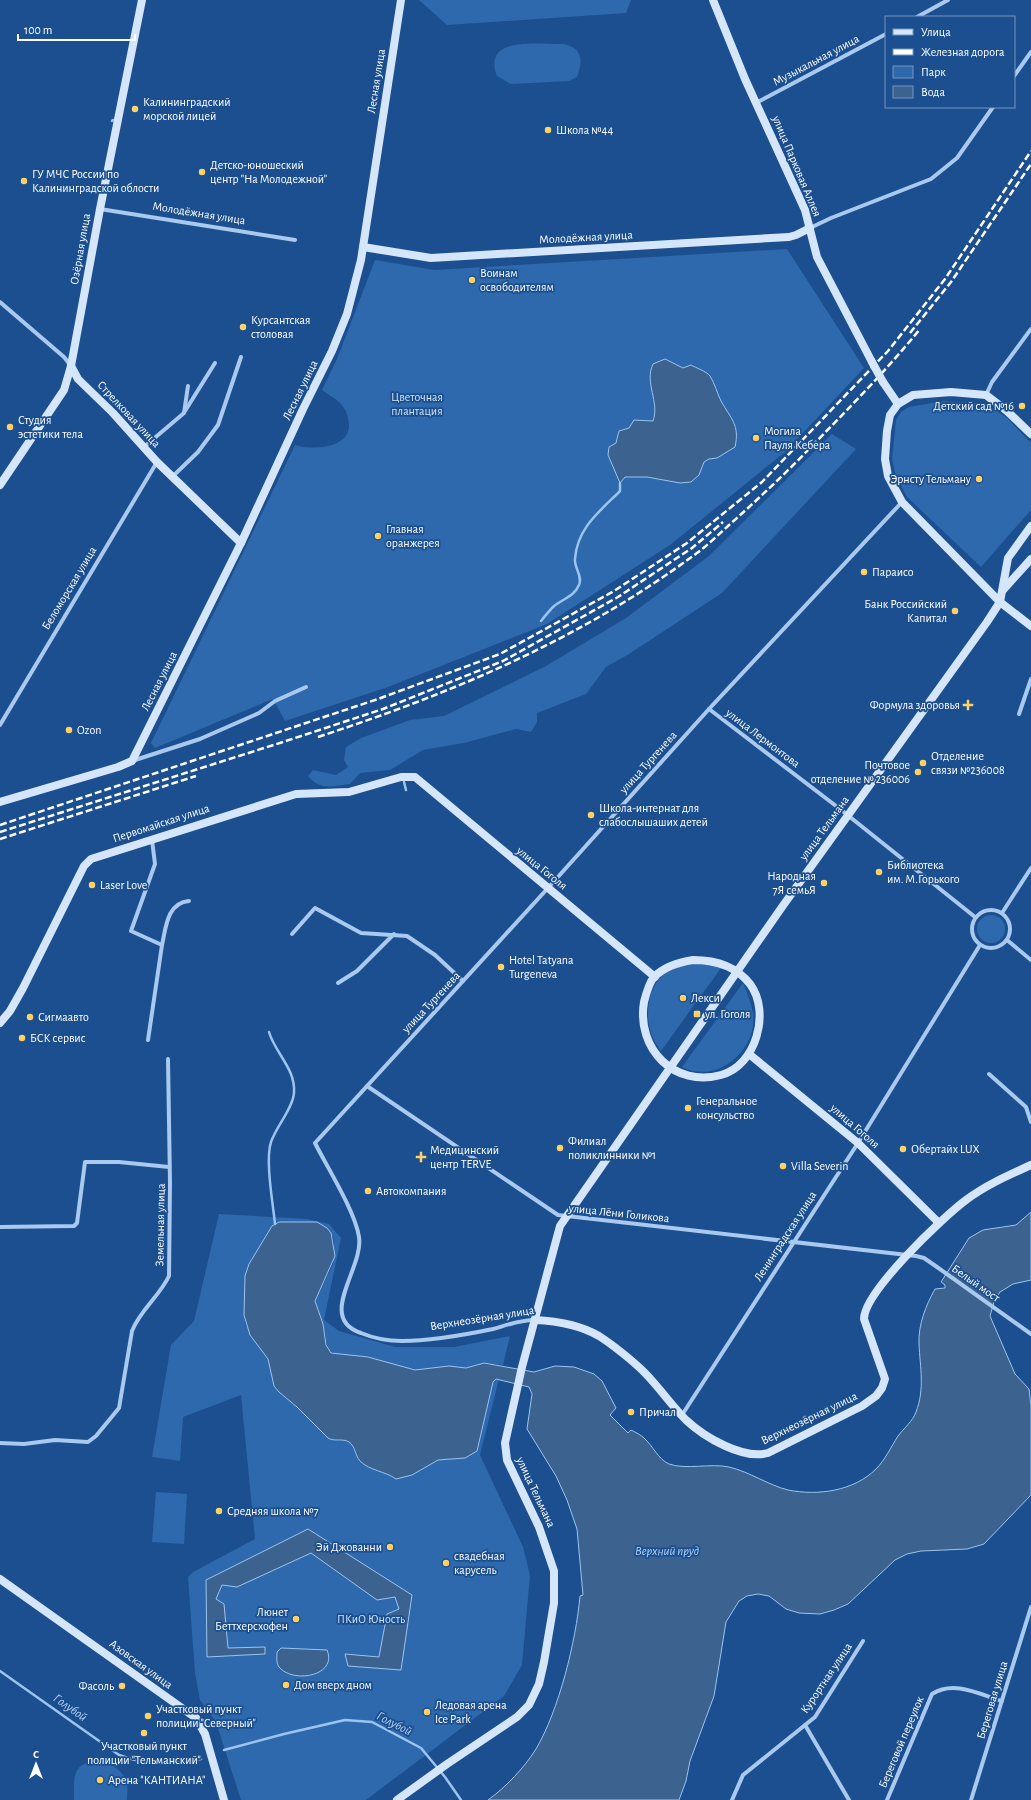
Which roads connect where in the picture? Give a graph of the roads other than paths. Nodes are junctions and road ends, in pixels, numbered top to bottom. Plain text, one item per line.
1 (142, 0) edge
2 (401, 0) edge
3 (713, 0) edge
4 (948, 0) edge
5 (919, 16) edge
6 (885, 35) edge
7 (1031, 52) edge
8 (1015, 75) edge
9 (756, 104) junction
10 (992, 108) edge
11 (100, 209) junction
12 (810, 228) junction
13 (295, 240) dead end
14 (363, 247) junction
15 (0, 302) edge
16 (1031, 329) edge
17 (241, 357) dead end
18 (215, 363) dead end
19 (71, 366) junction
20 (188, 386) dead end
21 (986, 395) junction
22 (898, 404) junction
23 (184, 413) junction
24 (1031, 434) edge
25 (144, 447) junction
26 (157, 462) junction
27 (172, 477) junction
28 (0, 485) edge
29 (902, 502) junction
30 (1031, 526) edge
31 (241, 543) junction
32 (1031, 559) edge
33 (1003, 590) junction
34 (1000, 602) junction
35 (1031, 626) edge
36 (1031, 679) edge
37 (306, 688) dead end
38 (709, 709) junction
39 (1020, 714) dead end
40 (0, 725) edge
41 (132, 761) junction
42 (415, 778) joint
43 (0, 802) edge
44 (848, 816) junction
45 (152, 840) junction
46 (1031, 868) edge
47 (548, 888) junction
48 (189, 900) dead end
49 (1002, 913) junction
50 (975, 917) junction
51 (292, 934) dead end
52 (394, 934) junction
53 (1007, 940) junction
54 (162, 945) junction
55 (980, 945) junction
56 (1031, 960) edge
57 (737, 972) junction
58 (654, 977) junction
59 (463, 981) junction
60 (338, 983) dead end
61 (2, 1019) edge
62 (148, 1040) dead end
63 (749, 1054) junction
64 (168, 1059) dead end
65 (671, 1067) junction
66 (989, 1074) dead end
67 (367, 1086) junction
68 (1031, 1122) edge
69 (315, 1143) joint
70 (858, 1143) junction
71 (1031, 1165) edge
72 (169, 1167) junction
73 (565, 1217) junction
74 (939, 1223) junction
75 (0, 1227) edge
76 (793, 1242) junction
77 (908, 1254) junction
78 (535, 1320) junction
79 (1031, 1334) edge
80 (682, 1414) junction
81 (0, 1443) edge
82 (0, 1579) edge
83 (1031, 1607) edge
84 (863, 1641) dead end
85 (1002, 1701) junction
86 (805, 1725) junction
87 (224, 1800) edge
88 (397, 1800) edge
89 (732, 1800) edge
90 (849, 1800) edge
91 (887, 1800) edge
92 (971, 1800) edge

1 - 11 street, Озёрная улица
2 - 14 street, Лесная улица
3 - 9 street, улица Парковая Аллея
4 - 5 street
6 - 9 street, Музыкальная улица
7 - 8 street
9 - 12 street, улица Парковая Аллея
10 - 12 street
11 - 13 street, Молодёжная улица
11 - 19 street, Озёрная улица
12 - 14 street, Молодёжная улица
12 - 22 street, улица Парковая Аллея, bridge
14 - 31 street, Лесная улица
15 - 19 street, Стрелковая улица
16 - 21 street
17 - 27 street
18 - 23 street
19 - 25 street, Стрелковая улица
19 - 28 street, Озёрная улица
20 - 23 street
21 - 22 street
21 - 24 street
22 - 29 street
23 - 25 street
25 - 26 street, Стрелковая улица
26 - 27 street, Стрелковая улица
26 - 40 street, Беломорская улица
27 - 31 street, Стрелковая улица
29 - 34 street
29 - 38 street, улица Тургенева
30 - 33 street, улица Тельмана
31 - 41 street, Лесная улица
32 - 33 street, улица Тельмана
33 - 34 street, улица Тельмана
34 - 35 street
34 - 44 street, улица Тельмана
36 - 39 street
37 - 41 street
38 - 44 street, улица Лермонтова
38 - 47 street, улица Тургенева
41 - 43 street
42 - 45 street, Первомайская улица
42 - 47 street, улица Гоголя
44 - 50 street, улица Лермонтова
44 - 57 street, улица Тельмана
45 - 54 street
45 - 61 street, Первомайская улица
46 - 49 street
47 - 58 street, улица Гоголя
47 - 59 street, улица Тургенева
48 - 54 street
49 - 50 street
49 - 53 street
50 - 55 street
51 - 52 street
52 - 59 street
52 - 60 street
53 - 55 street
53 - 56 street
54 - 62 street
55 - 70 street, Ленинградская улица
57 - 58 street
57 - 63 street
57 - 65 street, улица Тельмана
58 - 65 street
59 - 67 street, улица Тургенева
63 - 65 street
63 - 70 street, улица Гоголя
64 - 72 street
65 - 73 street, улица Тельмана
66 - 68 street
67 - 69 street, улица Тургенева
67 - 73 street, улица Лёни Голикова
69 - 78 street, Верхнеозёрная улица
70 - 74 street, улица Гоголя
70 - 76 street, Ленинградская улица
71 - 74 street, Верхнеозёрная улица
72 - 75 street, Земельная улица
72 - 81 street, Земельная улица
73 - 76 street, улица Лёни Голикова
73 - 78 street, улица Тельмана
74 - 77 street, Верхнеозёрная улица
76 - 77 street, улица Лёни Голикова
76 - 80 street, Ленинградская улица
77 - 79 street, Белый мост
77 - 80 street, Верхнеозёрная улица
78 - 80 street, Верхнеозёрная улица
78 - 88 street, улица Тельмана
82 - 87 street, Азовская улица
83 - 85 street, Береговая улица
84 - 86 street, Курортная улица
85 - 91 street, Береговой переулок
85 - 92 street, Береговая улица
86 - 89 street, Курортная улица
86 - 90 street, Курортная улица

